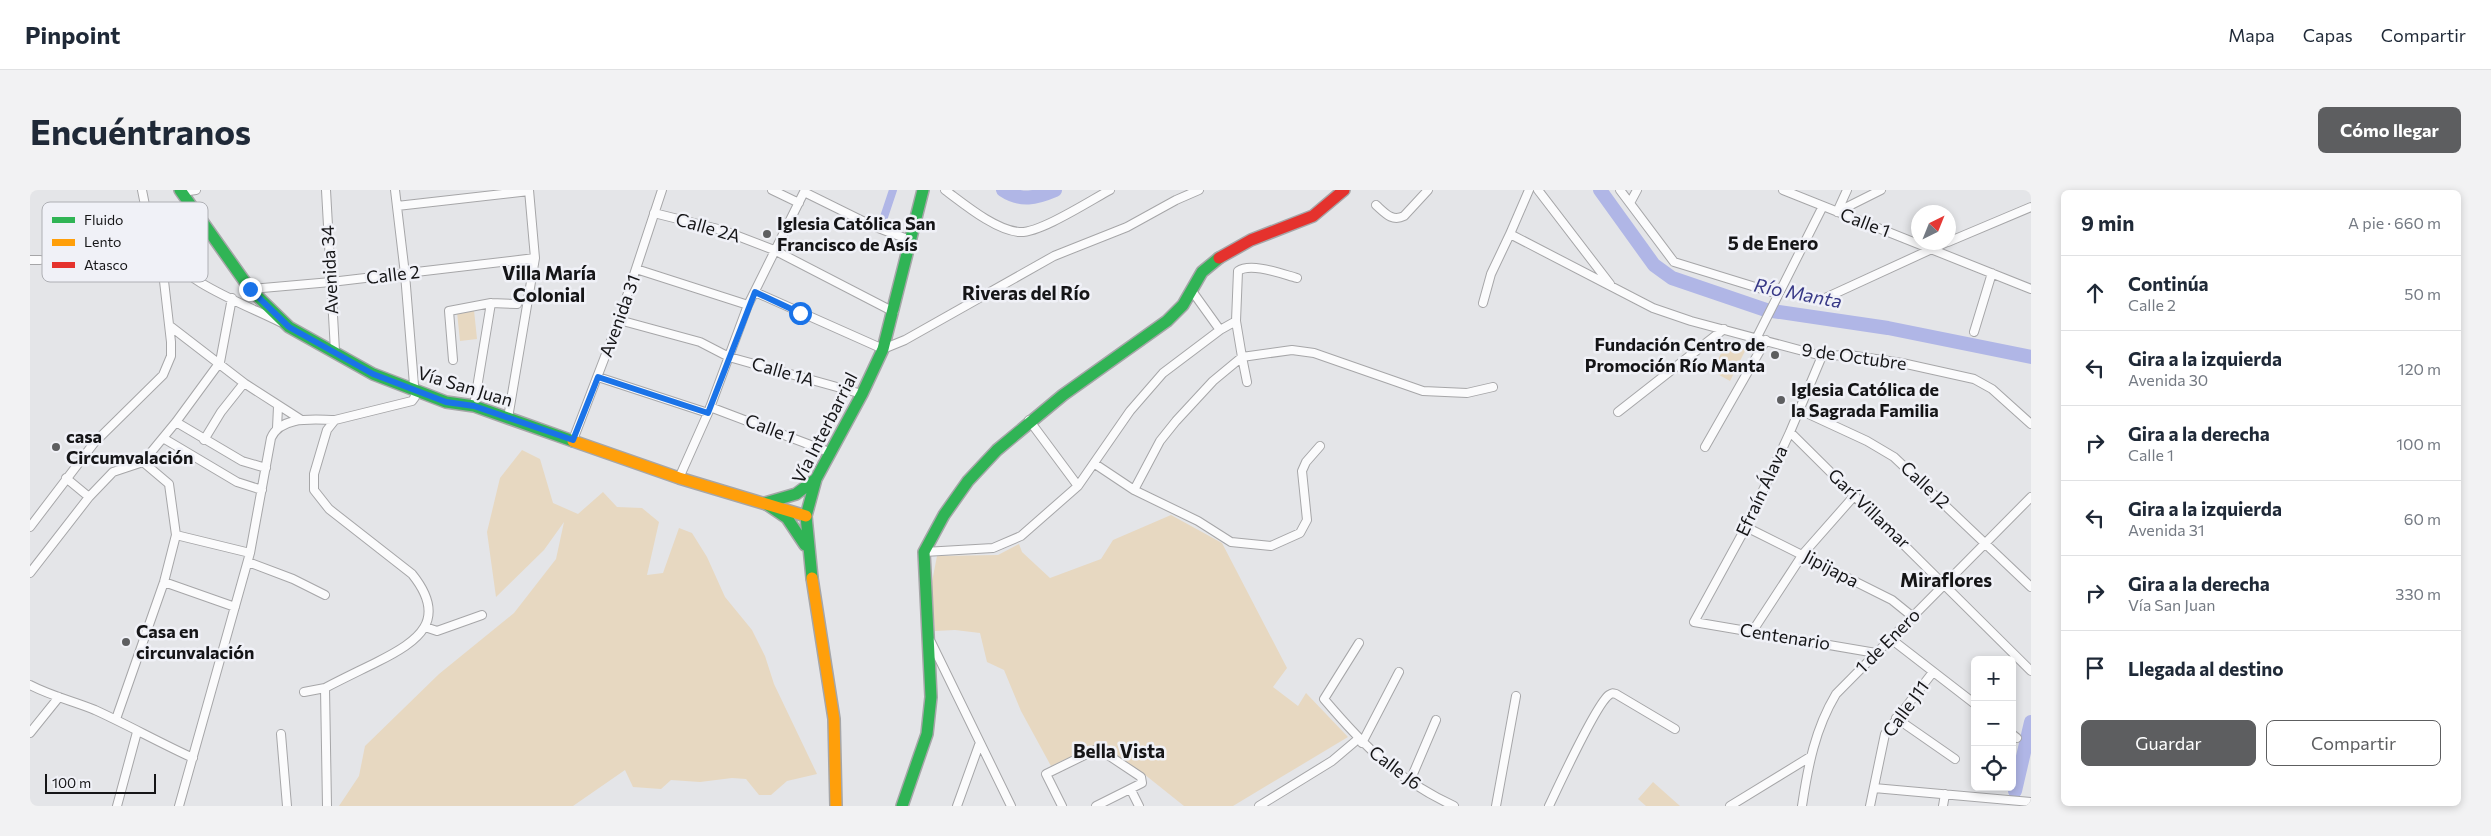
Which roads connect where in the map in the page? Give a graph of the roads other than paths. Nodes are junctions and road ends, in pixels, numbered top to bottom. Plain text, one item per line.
1 (196, 190) edge
2 (326, 190) edge
3 (395, 190) edge
4 (529, 190) edge
5 (662, 190) edge
6 (772, 190) edge
7 (923, 190) edge
8 (945, 190) edge
9 (1110, 190) edge
10 (1199, 190) edge
11 (1344, 190) edge
12 (1428, 190) edge
13 (1529, 190) edge
14 (1538, 190) edge
15 (1620, 190) edge
16 (1637, 190) edge
17 (1783, 190) edge
18 (1847, 190) edge
19 (1881, 190) edge
20 (181, 191) edge
21 (804, 191) edge
22 (189, 202) edge
23 (799, 203) junction
24 (1630, 203) junction
25 (1376, 205) dead end
26 (397, 206) junction
27 (1823, 206) junction
28 (2031, 207) edge
29 (1837, 212) junction
30 (654, 213) junction
31 (208, 229) edge
32 (1510, 234) junction
33 (1956, 239) edge
34 (910, 240) junction
35 (1911, 241) edge
36 (774, 250) junction
37 (1931, 250) edge
38 (1935, 250) edge
39 (535, 258) junction
40 (30, 260) edge
41 (40, 260) dead end
42 (636, 269) junction
43 (1992, 273) junction
44 (405, 274) junction
45 (1297, 278) dead end
46 (164, 282) edge
47 (203, 282) edge
48 (331, 282) junction
49 (1611, 285) junction
50 (250, 289) junction
51 (2031, 289) edge
52 (1192, 291) junction
53 (755, 292) junction
54 (1777, 297) junction
55 (232, 298) junction
56 (1823, 299) dead end
57 (491, 303) junction
58 (1483, 303) dead end
59 (517, 304) dead end
60 (748, 305) junction
61 (894, 312) junction
62 (619, 320) junction
63 (1236, 321) junction
64 (170, 326) junction
65 (289, 327) junction
66 (1724, 329) junction
67 (1220, 330) junction
68 (1974, 332) dead end
69 (1762, 339) junction
70 (883, 349) junction
71 (335, 351) junction
72 (1822, 356) junction
73 (729, 357) junction
74 (1242, 357) junction
75 (453, 360) dead end
76 (220, 362) junction
77 (598, 377) junction
78 (1247, 382) dead end
79 (244, 383) junction
80 (1493, 387) dead end
81 (416, 391) junction
82 (862, 394) junction
83 (474, 406) junction
84 (278, 407) junction
85 (709, 410) junction
86 (1800, 410) junction
87 (1618, 412) dead end
88 (508, 418) junction
89 (300, 419) junction
90 (335, 420) junction
91 (1029, 420) junction
92 (176, 422) junction
93 (2031, 424) edge
94 (277, 428) junction
95 (1790, 432) junction
96 (162, 438) junction
97 (204, 440) junction
98 (573, 440) junction
99 (1320, 446) dead end
100 (1705, 448) dead end
101 (829, 452) junction
102 (143, 462) junction
103 (1095, 464) junction
104 (266, 468) junction
105 (66, 478) junction
106 (679, 478) junction
107 (816, 479) junction
108 (1078, 486) junction
109 (262, 490) junction
110 (1134, 490) junction
111 (1855, 495) junction
112 (2031, 497) edge
113 (89, 498) junction
114 (765, 503) junction
115 (806, 516) junction
116 (30, 527) edge
117 (1746, 527) junction
118 (176, 535) junction
119 (1986, 543) junction
120 (808, 550) junction
121 (924, 552) junction
122 (250, 553) junction
123 (1803, 554) junction
124 (248, 562) junction
125 (30, 573) edge
126 (164, 582) junction
127 (1945, 584) junction
128 (2031, 587) edge
129 (325, 595) dead end
130 (235, 607) junction
131 (482, 615) dead end
132 (1913, 617) junction
133 (1694, 622) joint
134 (425, 627) junction
135 (1752, 632) junction
136 (929, 638) junction
137 (1891, 639) junction
138 (1359, 643) dead end
139 (1876, 653) junction
140 (2031, 671) edge
141 (1400, 672) dead end
142 (1933, 672) junction
143 (30, 686) edge
144 (325, 688) junction
145 (304, 692) dead end
146 (1516, 696) dead end
147 (59, 697) junction
148 (1971, 701) edge
149 (1896, 718) junction
150 (116, 719) junction
151 (1436, 720) dead end
152 (1675, 729) dead end
153 (137, 732) junction
154 (30, 733) edge
155 (281, 734) dead end
156 (1360, 741) junction
157 (980, 745) junction
158 (193, 758) junction
159 (1810, 758) junction
160 (1955, 759) dead end
161 (1410, 782) junction
162 (1874, 788) junction
163 (1131, 790) junction
164 (1945, 794) junction
165 (2031, 802) edge
166 (2017, 803) edge
167 (117, 806) edge
168 (179, 806) edge
169 (287, 806) edge
170 (327, 806) edge
171 (836, 806) edge
172 (902, 806) edge
173 (957, 806) edge
174 (1011, 806) edge
175 (1062, 806) edge
176 (1096, 806) edge
177 (1139, 806) edge
178 (1259, 806) edge
179 (1454, 806) edge
180 (1496, 806) edge
181 (1549, 806) edge
182 (1732, 806) edge
183 (1802, 806) edge
184 (1870, 806) edge
185 (1943, 806) edge

1 - 20 street
2 - 48 street, Avenida 34
3 - 26 street
4 - 26 street
4 - 39 street
5 - 30 street, Avenida 31
6 - 23 street
7 - 34 street, Vía Interbarrial
8 - 9 street
10 - 70 street
11 - 52 street
12 - 25 street
13 - 32 street
14 - 49 street, 9 de Octubre
15 - 24 street
16 - 24 street
17 - 27 street, Calle 1
18 - 29 street
19 - 29 street
20 - 22 street, Vía San Juan
21 - 23 street
21 - 34 street
23 - 36 street
24 - 54 street
26 - 44 street
27 - 29 street, Calle 1
27 - 54 street
28 - 33 street
29 - 35 street, Calle 1
30 - 36 street, Calle 2A
30 - 42 street, Avenida 31
31 - 50 street, Vía San Juan
32 - 49 street, 9 de Octubre
32 - 58 street
34 - 61 street, Vía Interbarrial
36 - 53 street
36 - 61 street, Calle 2A
37 - 56 street
38 - 43 street, Calle 1
39 - 44 street, Calle 2
39 - 88 street
40 - 41 street
42 - 60 street
42 - 62 street, Avenida 31
43 - 51 street, Calle 1
43 - 68 street
44 - 48 street, Calle 2
44 - 81 street
45 - 63 street
46 - 64 street
47 - 55 street
48 - 50 street, Calle 2
48 - 71 street, Avenida 34
49 - 66 street, 9 de Octubre
50 - 65 street, Vía San Juan
52 - 67 street
52 - 91 street
53 - 60 street
53 - 70 street
54 - 69 street
55 - 65 street
55 - 76 street
57 - 59 street
57 - 75 street
57 - 83 street
60 - 73 street
61 - 70 street, Vía Interbarrial
62 - 73 street, Calle 1A
62 - 77 street, Avenida 31
63 - 67 street
63 - 74 street
64 - 76 street
64 - 105 street
65 - 71 street, Vía San Juan
66 - 69 street, 9 de Octubre
66 - 87 street
67 - 103 street
69 - 72 street, 9 de Octubre
69 - 100 street
70 - 82 street, Vía Interbarrial
71 - 81 street, Vía San Juan
72 - 86 street, Efraín Álava
72 - 93 street, 9 de Octubre
73 - 82 street, Calle 1A
73 - 85 street
74 - 78 street
74 - 80 street
74 - 110 street
76 - 79 street
76 - 92 street
77 - 85 street, Calle 1
77 - 98 street, Avenida 31
79 - 84 street
79 - 97 street
81 - 83 street, Vía San Juan
81 - 90 street
82 - 101 street, Vía Interbarrial
83 - 88 street, Vía San Juan
84 - 89 street
84 - 94 street
85 - 101 street, Calle 1
85 - 106 street
86 - 95 street, Efraín Álava
86 - 119 street, Calle J2
88 - 98 street, Vía San Juan
89 - 90 street
89 - 94 street
90 - 134 street
91 - 108 street
91 - 121 street
92 - 96 street
92 - 97 street
94 - 104 street
95 - 111 street, Garí Villamar
95 - 117 street, Efraín Álava
96 - 102 street
96 - 109 street
97 - 104 street
98 - 106 street, Vía San Juan
99 - 110 street
101 - 107 street, Vía Interbarrial
102 - 113 street
102 - 118 street
103 - 108 street
103 - 110 street
104 - 109 street
105 - 113 street
105 - 116 street
106 - 114 street, Vía San Juan
107 - 114 street
107 - 115 street, Vía Interbarrial
108 - 121 street
109 - 122 street
111 - 123 street
111 - 127 street, Garí Villamar
112 - 119 street, 1 de Enero
113 - 125 street
114 - 115 street, Vía San Juan
114 - 120 street
115 - 120 street, Vía Interbarrial
117 - 123 street, Jipijapa
117 - 133 street, Efraín Álava
118 - 122 street
118 - 126 street
119 - 127 street, 1 de Enero
119 - 128 street, Calle J2
120 - 171 street, Vía Interbarrial
121 - 136 street
122 - 124 street
123 - 132 street, Jipijapa
123 - 135 street
124 - 129 street
124 - 130 street
126 - 130 street
126 - 150 street
127 - 132 street, 1 de Enero
127 - 140 street, Garí Villamar
130 - 158 street
131 - 134 street
132 - 137 street, 1 de Enero
133 - 135 street, Centenario
134 - 144 street
135 - 139 street, Centenario
136 - 157 street
136 - 172 street
137 - 139 street, 1 de Enero
137 - 142 street
138 - 156 street, Calle J6
139 - 159 street, 1 de Enero
141 - 156 street
142 - 148 street
142 - 149 street, Calle J11
143 - 147 street
144 - 145 street
144 - 170 street
146 - 180 street
147 - 150 street
147 - 154 street
149 - 160 street
149 - 162 street, Calle J11
150 - 153 street
151 - 161 street
152 - 181 street
153 - 158 street
153 - 167 street
155 - 169 street
156 - 161 street, Calle J6
156 - 178 street
157 - 173 street
157 - 174 street
158 - 168 street
159 - 182 street
159 - 183 street, 1 de Enero
161 - 179 street, Calle J6
162 - 164 street
162 - 184 street, Calle J11
163 - 175 street
163 - 176 street
163 - 177 street
164 - 166 street
164 - 185 street
165 - 166 street

